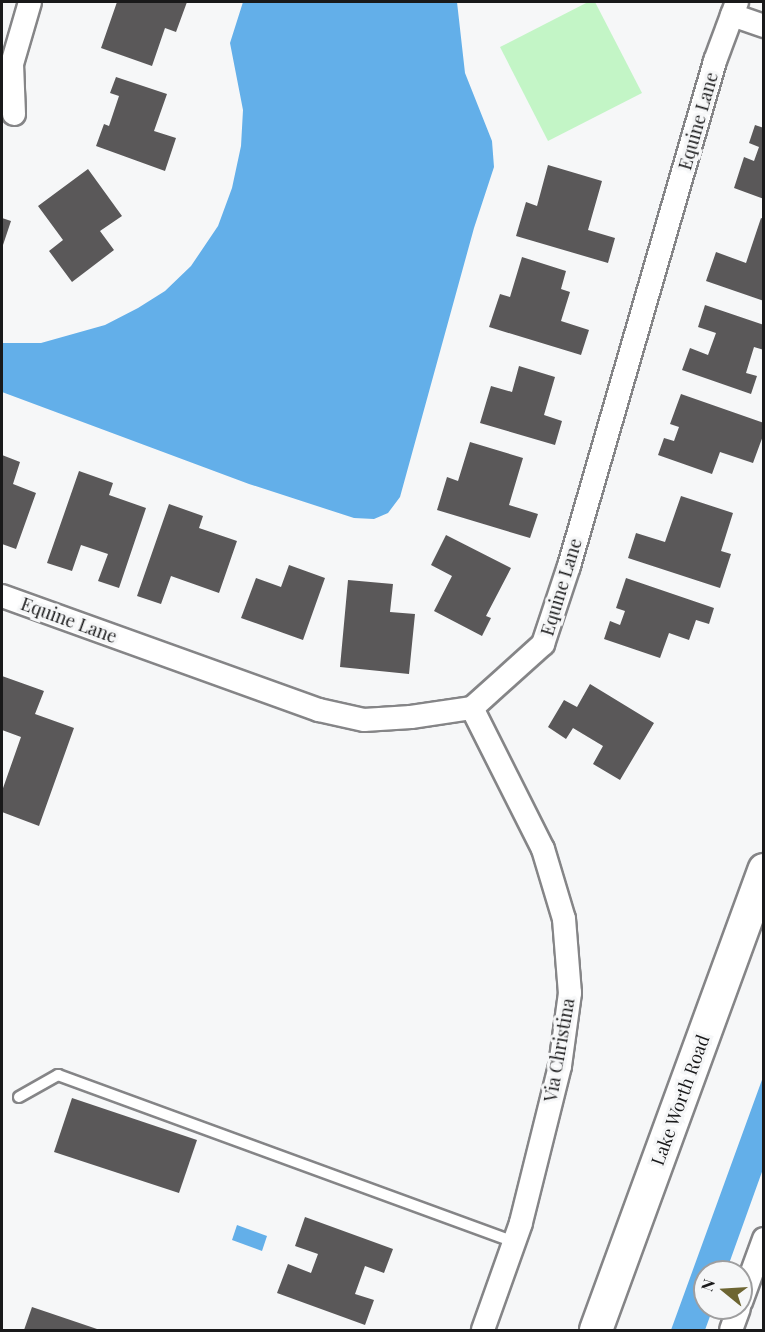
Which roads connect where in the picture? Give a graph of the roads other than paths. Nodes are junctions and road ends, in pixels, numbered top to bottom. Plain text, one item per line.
1 (30, 2) edge
2 (735, 8) edge
3 (764, 26) edge
4 (14, 114) dead end
5 (2, 596) edge
6 (472, 708) junction
7 (764, 870) edge
8 (19, 1097) dead end
9 (764, 1239) edge
10 (514, 1242) junction
11 (753, 1269) edge
12 (483, 1330) edge
13 (596, 1330) edge

1 - 4 street
2 - 3 street
2 - 6 street, Equine Lane
5 - 6 street, Equine Lane
6 - 10 street, Via Christina
7 - 13 street, Lake Worth Road
8 - 10 lane
9 - 11 street
10 - 12 street, Via Christina

